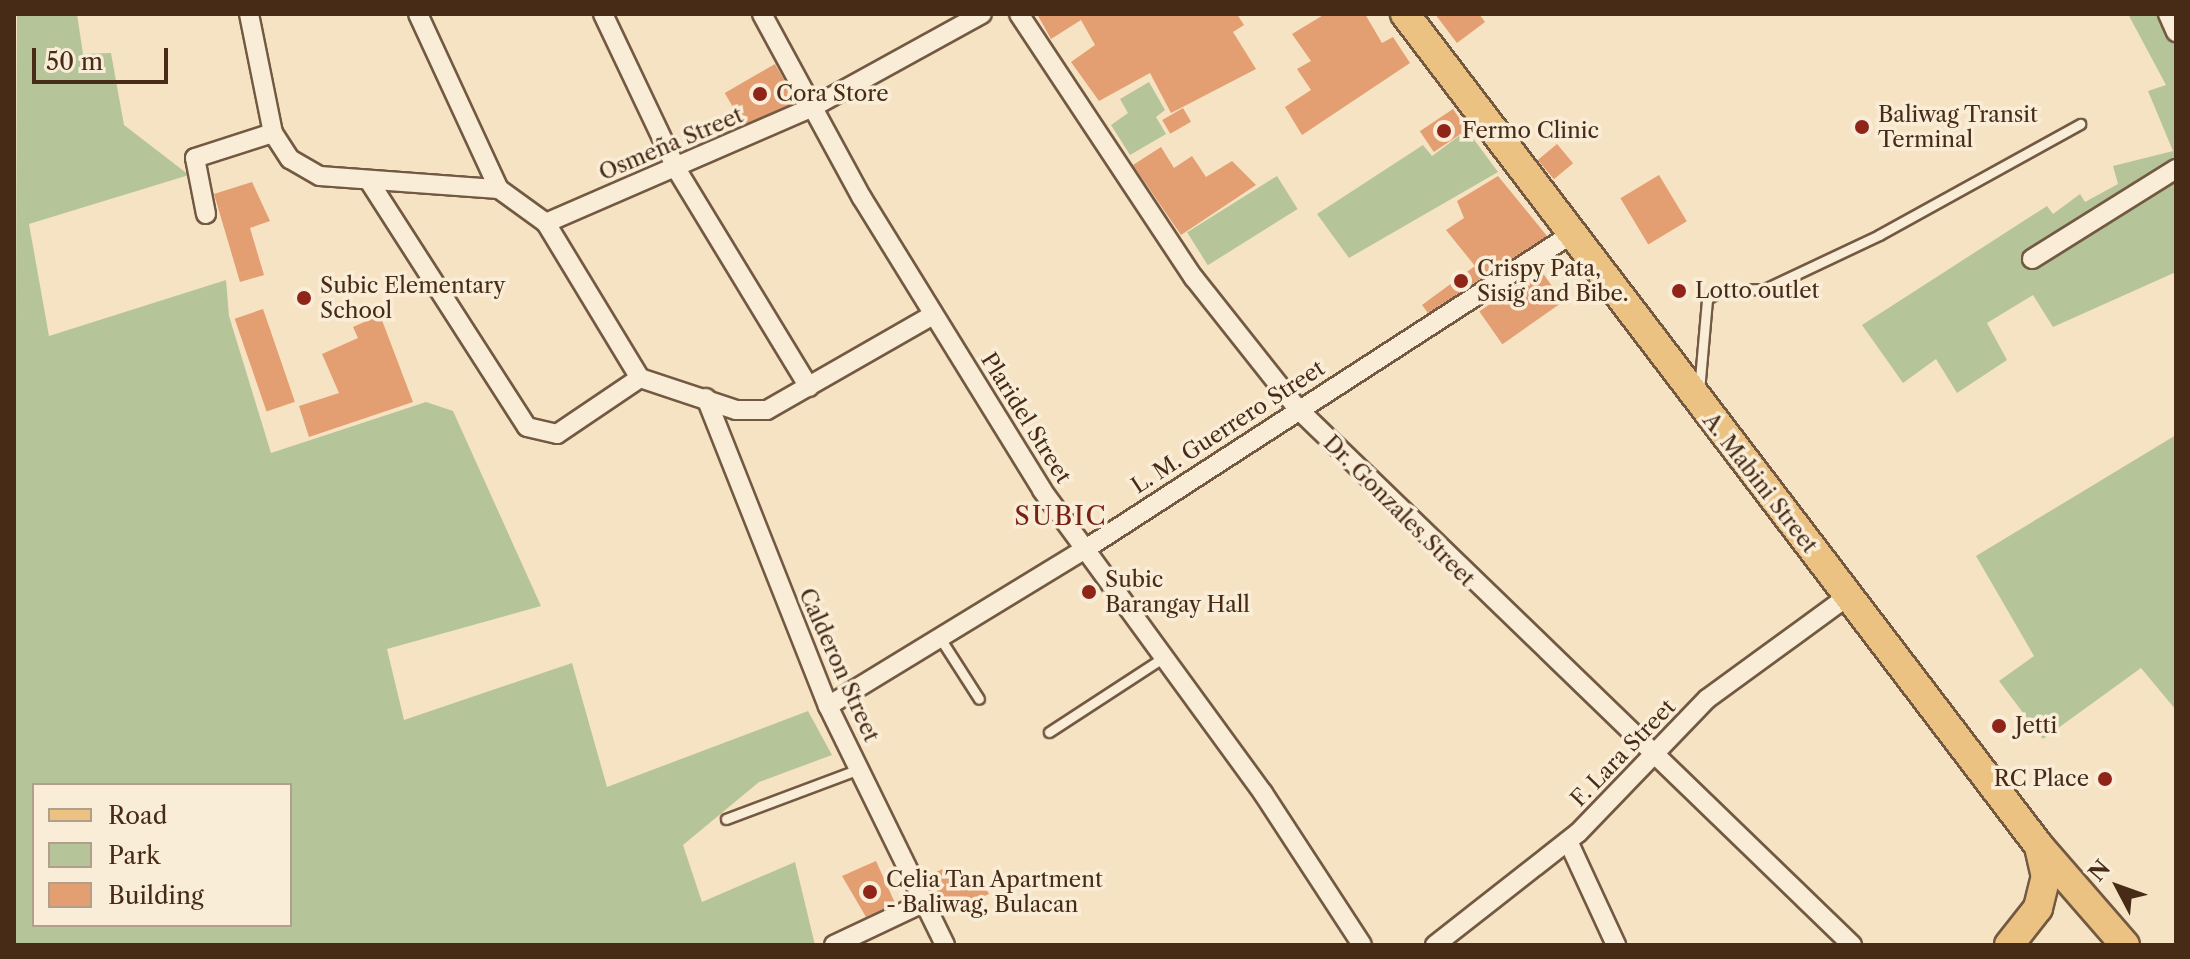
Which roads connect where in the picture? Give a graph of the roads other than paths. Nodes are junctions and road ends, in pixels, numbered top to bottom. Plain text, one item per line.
1 (249, 14) edge
2 (418, 14) edge
3 (603, 14) edge
4 (762, 14) edge
5 (982, 14) edge
6 (1019, 14) edge
7 (1405, 14) edge
8 (2168, 14) edge
9 (2176, 32) edge
10 (811, 108) junction
11 (2080, 124) dead end
12 (273, 133) junction
13 (2176, 169) edge
14 (677, 170) junction
15 (369, 181) junction
16 (499, 189) junction
17 (206, 214) dead end
18 (546, 223) junction
19 (1570, 235) junction
20 (2032, 259) dead end
21 (933, 315) junction
22 (640, 378) junction
23 (809, 387) junction
24 (706, 398) junction
25 (1697, 402) junction
26 (1298, 409) junction
27 (1084, 550) junction
28 (1847, 597) junction
29 (940, 638) junction
30 (1164, 657) junction
31 (979, 699) dead end
32 (828, 706) junction
33 (1049, 732) dead end
34 (1655, 755) junction
35 (859, 769) junction
36 (726, 819) dead end
37 (1568, 841) junction
38 (2039, 846) junction
39 (923, 903) junction
40 (834, 945) edge
41 (945, 945) edge
42 (1362, 945) edge
43 (1435, 945) edge
44 (1616, 945) edge
45 (1852, 945) edge
46 (2009, 945) edge
47 (2125, 945) edge

1 - 12 street
2 - 16 street
3 - 14 street
4 - 10 street, Plaridel Street
5 - 10 street, Osmeña Street
6 - 26 street, Dr. Gonzales Street
7 - 19 main road, A. Mabini Street
8 - 9 street
10 - 14 street, Osmeña Street
10 - 21 street, Plaridel Street
11 - 25 lane
12 - 15 street
12 - 17 street
13 - 20 street
14 - 18 street, Osmeña Street
14 - 23 street
15 - 16 street
15 - 22 street
16 - 18 street
18 - 22 street
19 - 25 main road, A. Mabini Street
19 - 26 street, L. M. Guerrero Street
21 - 23 street
21 - 27 street, Plaridel Street
22 - 24 street
23 - 24 street
24 - 32 street, Calderon Street
25 - 28 main road, A. Mabini Street
26 - 27 street, L. M. Guerrero Street
26 - 34 street, Dr. Gonzales Street
27 - 29 street, L. M. Guerrero Street
27 - 30 street, Plaridel Street
28 - 34 street, F. Lara Street
28 - 38 main road, A. Mabini Street
29 - 31 lane
29 - 32 street, L. M. Guerrero Street
30 - 33 lane
30 - 42 street, Plaridel Street
32 - 35 street, Calderon Street
34 - 37 street, F. Lara Street
34 - 45 street, Dr. Gonzales Street
35 - 36 lane
35 - 39 street, Calderon Street
37 - 43 street, F. Lara Street
37 - 44 street
38 - 46 main road
38 - 47 main road, A. Mabini Street
39 - 40 street
39 - 41 street, Calderon Street

